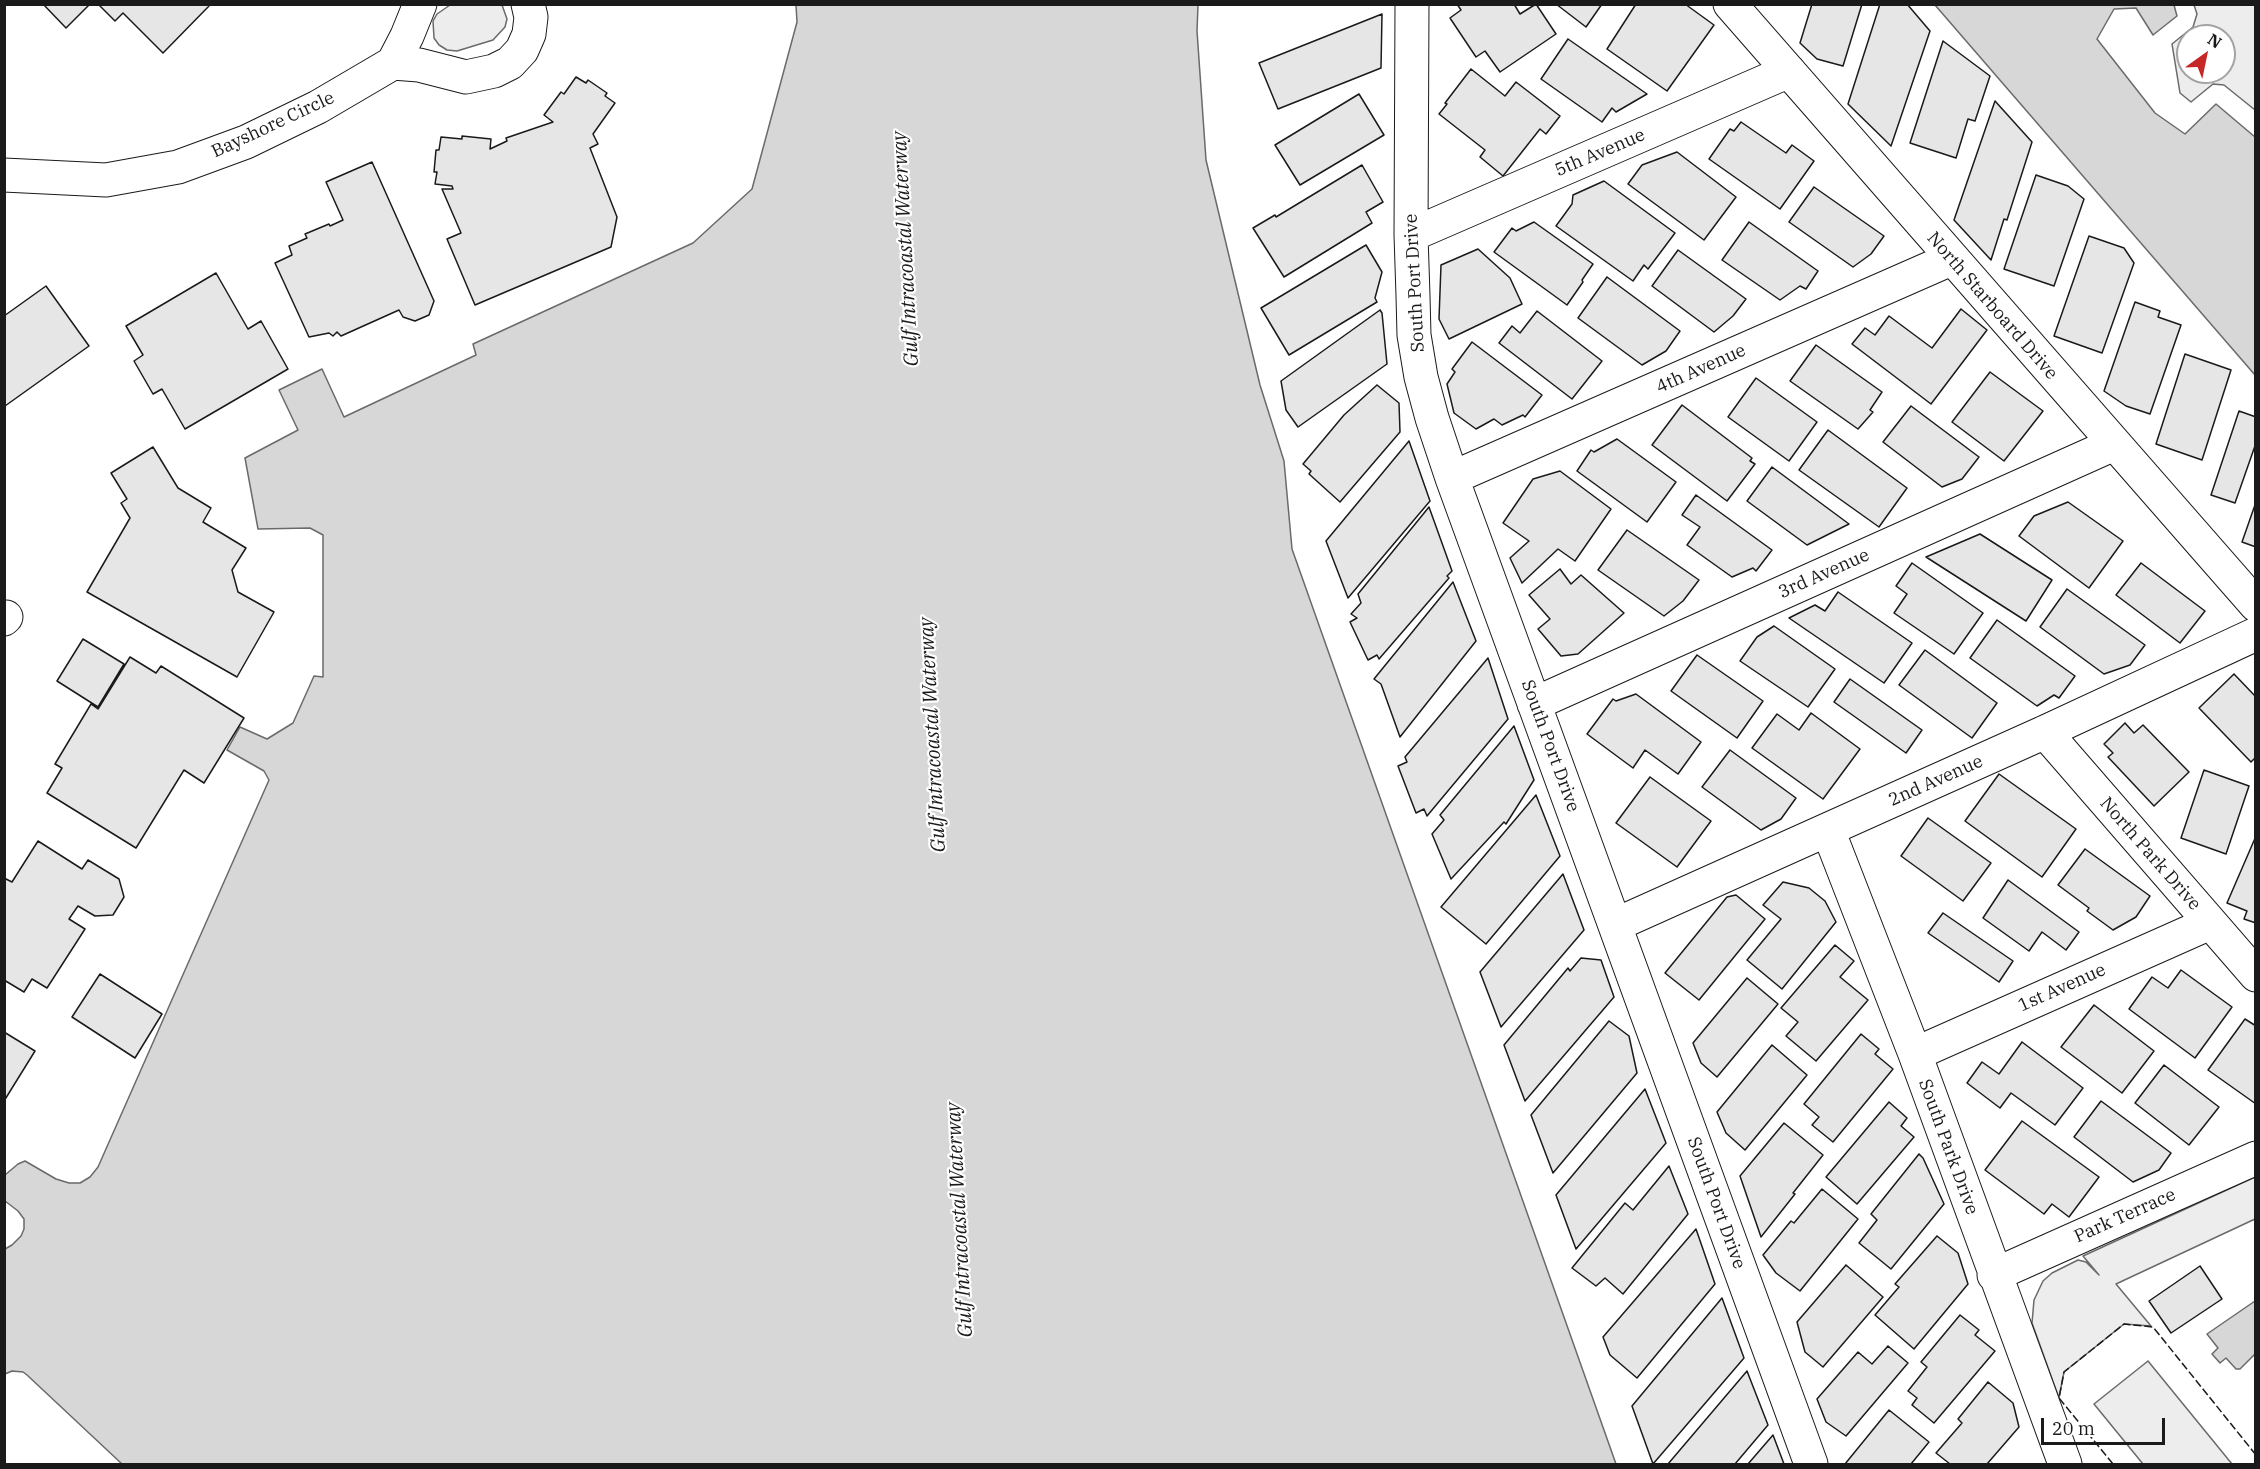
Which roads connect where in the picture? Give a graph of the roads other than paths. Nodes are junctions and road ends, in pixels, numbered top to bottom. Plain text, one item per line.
1 (420, 4) edge
2 (528, 4) edge
3 (1412, 4) edge
4 (1730, 4) edge
5 (393, 63) junction
6 (1789, 71) junction
7 (4, 175) edge
8 (1411, 235) junction
9 (1951, 259) junction
10 (2114, 444) junction
11 (1452, 478) junction
12 (2256, 605) edge
13 (2256, 634) edge
14 (1534, 704) junction
15 (2045, 732) junction
16 (1828, 830) junction
17 (2210, 923) junction
18 (1615, 925) junction
19 (2256, 975) edge
20 (1915, 1054) junction
21 (2256, 1158) edge
22 (1994, 1275) junction
23 (1811, 1464) edge
24 (2065, 1464) edge

1 - 5 street
2 - 5 street
3 - 8 street, South Port Drive
4 - 6 street, North Starboard Drive
5 - 7 street, Bayshore Circle
6 - 8 street, 5th Avenue
6 - 9 street, North Starboard Drive
8 - 11 street, South Port Drive
9 - 10 street, North Starboard Drive
9 - 11 street, 4th Avenue
10 - 12 street, North Starboard Drive
10 - 14 street, 3rd Avenue
11 - 14 street, South Port Drive
13 - 15 street, 2nd Avenue
14 - 18 street, South Port Drive
15 - 16 street, 2nd Avenue
15 - 17 street, North Park Drive
16 - 18 street, 2nd Avenue
16 - 20 street, South Park Drive
17 - 19 street, North Park Drive
17 - 20 street, 1st Avenue
18 - 23 street, South Port Drive
20 - 22 street, South Park Drive
21 - 22 street, Park Terrace
22 - 24 street, South Park Drive

